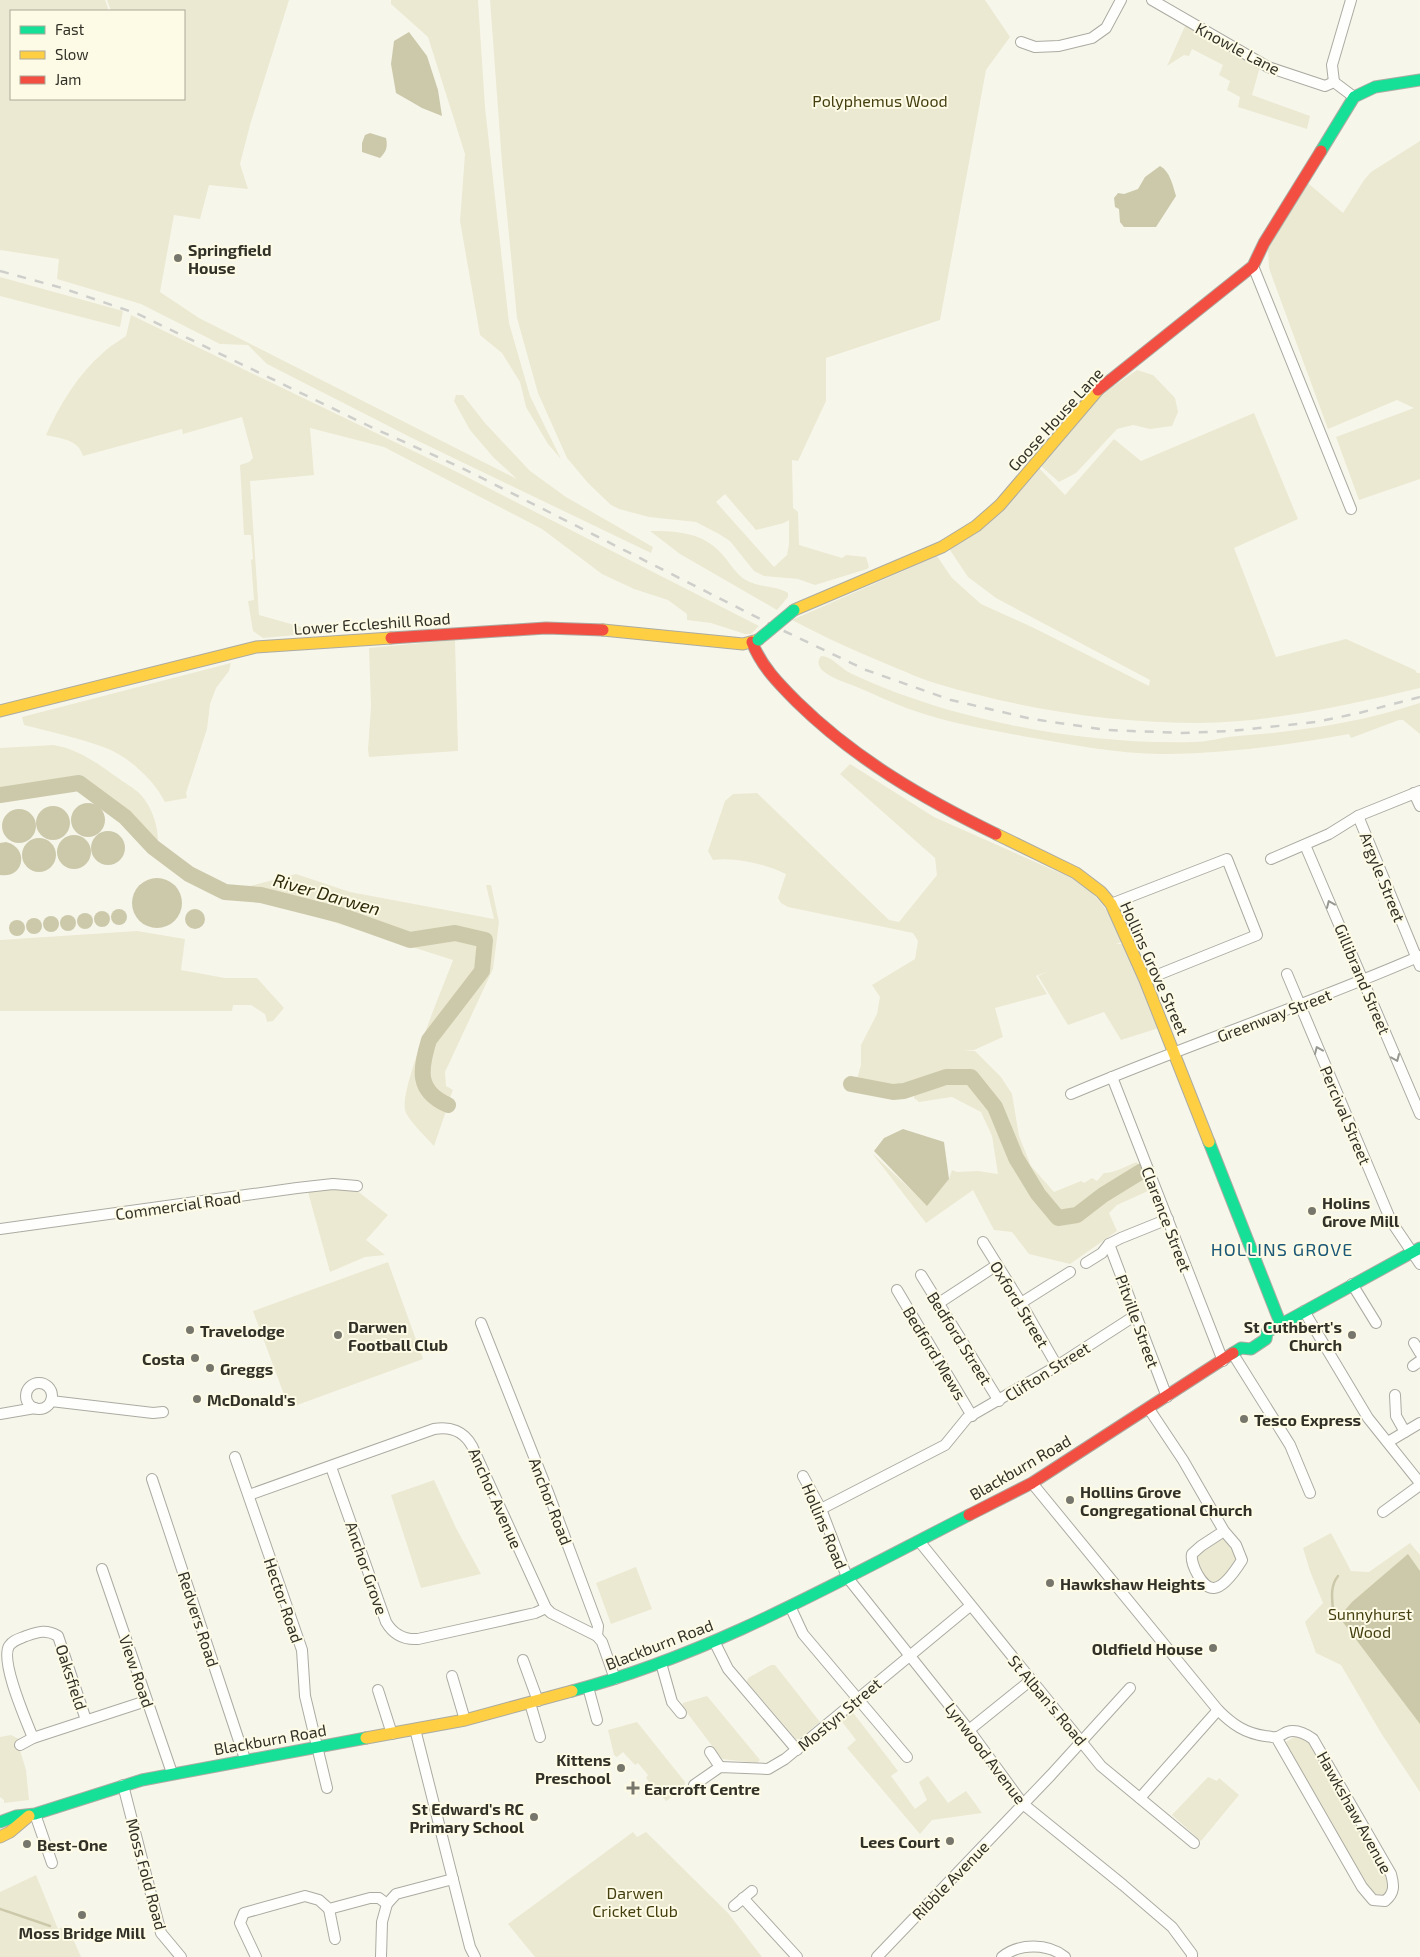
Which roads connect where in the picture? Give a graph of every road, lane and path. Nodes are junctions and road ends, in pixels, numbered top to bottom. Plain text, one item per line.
1 (1120, 0) edge
2 (1152, 0) edge
3 (1351, 0) edge
4 (1021, 42) dead end
5 (1420, 80) edge
6 (1334, 82) junction
7 (1354, 96) junction
8 (1252, 266) junction
9 (1351, 509) dead end
10 (755, 641) junction
11 (0, 711) edge
12 (1417, 792) edge
13 (1420, 806) edge
14 (1358, 816) junction
15 (1305, 845) junction
16 (1271, 859) dead end
17 (1111, 904) junction
18 (1419, 960) edge
19 (1287, 974) dead end
20 (1145, 980) junction
21 (1364, 981) junction
22 (1299, 1006) junction
23 (1174, 1052) junction
24 (1112, 1077) junction
25 (1071, 1094) dead end
26 (1420, 1114) edge
27 (357, 1186) dead end
28 (1168, 1219) junction
29 (0, 1229) edge
30 (982, 1242) dead end
31 (1109, 1244) junction
32 (1416, 1250) edge
33 (1086, 1263) dead end
34 (1420, 1264) edge
35 (997, 1265) junction
36 (1070, 1272) dead end
37 (921, 1275) dead end
38 (1352, 1284) junction
39 (897, 1290) dead end
40 (939, 1303) junction
41 (1021, 1303) junction
42 (1304, 1311) junction
43 (1136, 1315) junction
44 (481, 1323) dead end
45 (1376, 1323) dead end
46 (1281, 1325) junction
47 (1414, 1343) dead end
48 (1420, 1353) edge
49 (1232, 1354) junction
50 (1057, 1366) junction
51 (27, 1395) junction
52 (1395, 1395) dead end
53 (1167, 1397) junction
54 (52, 1401) junction
55 (999, 1401) junction
56 (35, 1408) junction
57 (1149, 1409) junction
58 (163, 1412) dead end
59 (4, 1413) edge
60 (972, 1416) junction
61 (1420, 1423) edge
62 (1405, 1432) junction
63 (1388, 1442) junction
64 (235, 1457) dead end
65 (331, 1467) junction
66 (803, 1476) dead end
67 (152, 1479) dead end
68 (1032, 1483) junction
69 (1420, 1484) edge
70 (1310, 1493) dead end
71 (249, 1495) junction
72 (821, 1509) junction
73 (1383, 1512) dead end
74 (1224, 1531) junction
75 (919, 1541) junction
76 (102, 1569) dead end
77 (847, 1577) junction
78 (790, 1606) junction
79 (970, 1606) junction
80 (546, 1608) junction
81 (597, 1636) junction
82 (714, 1641) junction
83 (910, 1654) junction
84 (523, 1660) dead end
85 (661, 1663) junction
86 (452, 1676) dead end
87 (615, 1679) junction
88 (1031, 1680) junction
89 (588, 1688) junction
90 (1130, 1688) dead end
91 (378, 1690) dead end
92 (858, 1699) junction
93 (146, 1701) junction
94 (534, 1702) junction
95 (1218, 1710) junction
96 (681, 1713) dead end
97 (86, 1720) junction
98 (465, 1720) junction
99 (597, 1720) dead end
100 (415, 1729) junction
101 (969, 1730) junction
102 (392, 1734) junction
103 (1276, 1737) junction
104 (33, 1738) junction
105 (540, 1738) dead end
106 (1082, 1741) junction
107 (20, 1745) dead end
108 (317, 1746) junction
109 (797, 1750) junction
110 (710, 1752) dead end
111 (907, 1757) dead end
112 (245, 1759) junction
113 (720, 1767) junction
114 (172, 1773) junction
115 (123, 1785) junction
116 (694, 1785) dead end
117 (327, 1788) dead end
118 (1140, 1798) junction
119 (1023, 1804) junction
120 (0, 1813) edge
121 (32, 1815) junction
122 (16, 1816) junction
123 (0, 1822) edge
124 (0, 1837) edge
125 (1194, 1843) dead end
126 (52, 1863) dead end
127 (453, 1879) junction
128 (752, 1890) dead end
129 (743, 1898) junction
130 (387, 1904) junction
131 (734, 1906) dead end
132 (329, 1909) junction
133 (335, 1939) dead end
134 (381, 1953) edge
135 (181, 1957) edge
136 (256, 1957) edge
137 (475, 1957) edge
138 (798, 1957) edge
139 (877, 1957) edge
140 (1002, 1957) edge
141 (1065, 1957) edge
142 (1192, 1957) edge

1 - 4 street
2 - 6 street, Knowle Lane
3 - 6 street
5 - 7 main road
6 - 7 street
7 - 8 main road, Goose House Lane
8 - 9 street
8 - 10 main road, Goose House Lane, bridge
10 - 11 main road, Lower Eccleshill Road
10 - 17 main road, Hollins Grove Street
12 - 13 street
12 - 14 street
14 - 15 street
14 - 18 street, Argyle Street
15 - 16 street
21 -> 15 street, Gillibrand Street
17 - 20 main road, Hollins Grove Street
17 - 20 street
18 - 21 street, Greenway Street
19 - 22 street, Percival Street
20 - 23 main road, Hollins Grove Street
21 - 22 street, Greenway Street
21 -> 26 street, Gillibrand Street
22 - 23 street, Greenway Street
32 -> 22 street, Percival Street
23 - 24 street, Greenway Street
23 - 46 main road, Hollins Grove Street
24 - 25 street, Greenway Street
24 - 28 street, Clarence Street
27 - 29 street, Commercial Road
28 - 31 street
28 - 49 street, Clarence Street
30 - 35 street, Oxford Street
31 - 33 street
31 - 43 street, Pitville Street
32 - 34 street, Percival Street
32 - 38 main road, Blackburn Road
35 - 40 street
35 - 41 street, Oxford Street
36 - 41 street
37 - 40 street, Bedford Street
38 - 42 main road, Blackburn Road
38 - 45 street
39 - 60 street, Bedford Mews
40 - 55 street, Bedford Street
41 - 50 street, Oxford Street
42 - 46 main road, Blackburn Road
42 - 63 street
43 - 50 street, Clifton Street
43 - 53 street, Pitville Street
44 - 81 street, Anchor Road
46 - 49 main road, Blackburn Road
47 - 48 street
49 - 53 main road, Blackburn Road
49 - 70 street, Clarence Street
50 - 55 street, Clifton Street
51 - 54 street
51 - 56 street
51 - 59 street
52 - 62 street
53 - 57 main road, Blackburn Road
54 - 56 street
54 - 58 street
55 - 60 street, Clifton Street
56 - 59 street
57 - 68 main road, Blackburn Road
57 - 74 street
60 - 72 street, Clifton Street
61 - 62 street
62 - 63 street
63 - 69 street
64 - 71 street, Hector Road
65 - 71 street, Anchor Avenue
65 - 80 street, Anchor Avenue
65 - 80 street, Anchor Grove
66 - 72 street, Hollins Road
67 - 112 street, Redvers Road
68 - 75 main road, Blackburn Road
68 - 95 street, Hawkshaw Avenue
69 - 73 street
71 - 108 street, Hector Road
72 - 77 street, Hollins Road
74 - 74 street
75 - 77 main road, Blackburn Road
75 - 79 street, St Alban's Road
76 - 93 street, View Road
77 - 78 main road, Blackburn Road
77 - 83 street, Lynwood Avenue
78 - 82 main road, Blackburn Road
78 - 92 street
79 - 83 street, Mostyn Street
79 - 88 street, St Alban's Road
80 - 81 street
81 - 87 street, Anchor Road
82 - 85 main road, Blackburn Road
82 - 109 street
83 - 92 street, Mostyn Street
83 - 101 street, Lynwood Avenue
84 - 94 street
85 - 87 main road, Blackburn Road
85 - 96 street
86 - 98 street
87 - 89 main road, Blackburn Road
88 - 101 street
88 - 106 street, St Alban's Road
89 - 94 main road, Blackburn Road
89 - 99 street
90 - 106 street, Ribble Avenue
91 - 102 street
92 - 109 street, Mostyn Street
92 - 111 street
93 - 97 street
93 - 114 street, View Road
94 - 98 main road, Blackburn Road
94 - 105 street
95 - 103 street, Hawkshaw Avenue
95 - 118 street
97 - 104 street
97 - 104 street, Oaksfield
98 - 100 main road, Blackburn Road
100 - 102 main road, Blackburn Road
100 - 127 street
101 - 119 street, Lynwood Avenue
102 - 108 main road, Blackburn Road
103 - 103 street, Hawkshaw Avenue
104 - 107 street
106 - 118 street, St Alban's Road
106 - 119 street, Ribble Avenue
108 - 112 main road, Blackburn Road
108 - 117 street, Hector Road
109 - 113 street, Mostyn Street
110 - 113 street
112 - 114 main road, Blackburn Road
113 - 116 street
114 - 115 main road, Blackburn Road
115 - 121 main road, Blackburn Road
115 - 135 street, Moss Fold Road
118 - 125 street, St Alban's Road
119 - 139 street, Ribble Avenue
119 - 142 street, Lynwood Avenue
120 - 122 main road
121 - 122 main road, Blackburn Road
121 - 124 main road, Blackburn Road
121 - 126 street
122 - 123 main road, Blackburn Road
127 - 130 street
127 - 137 street
128 - 129 street
129 - 131 street
129 - 138 street
130 - 132 street
130 - 134 street
132 - 133 street
132 - 136 street
140 - 141 street

